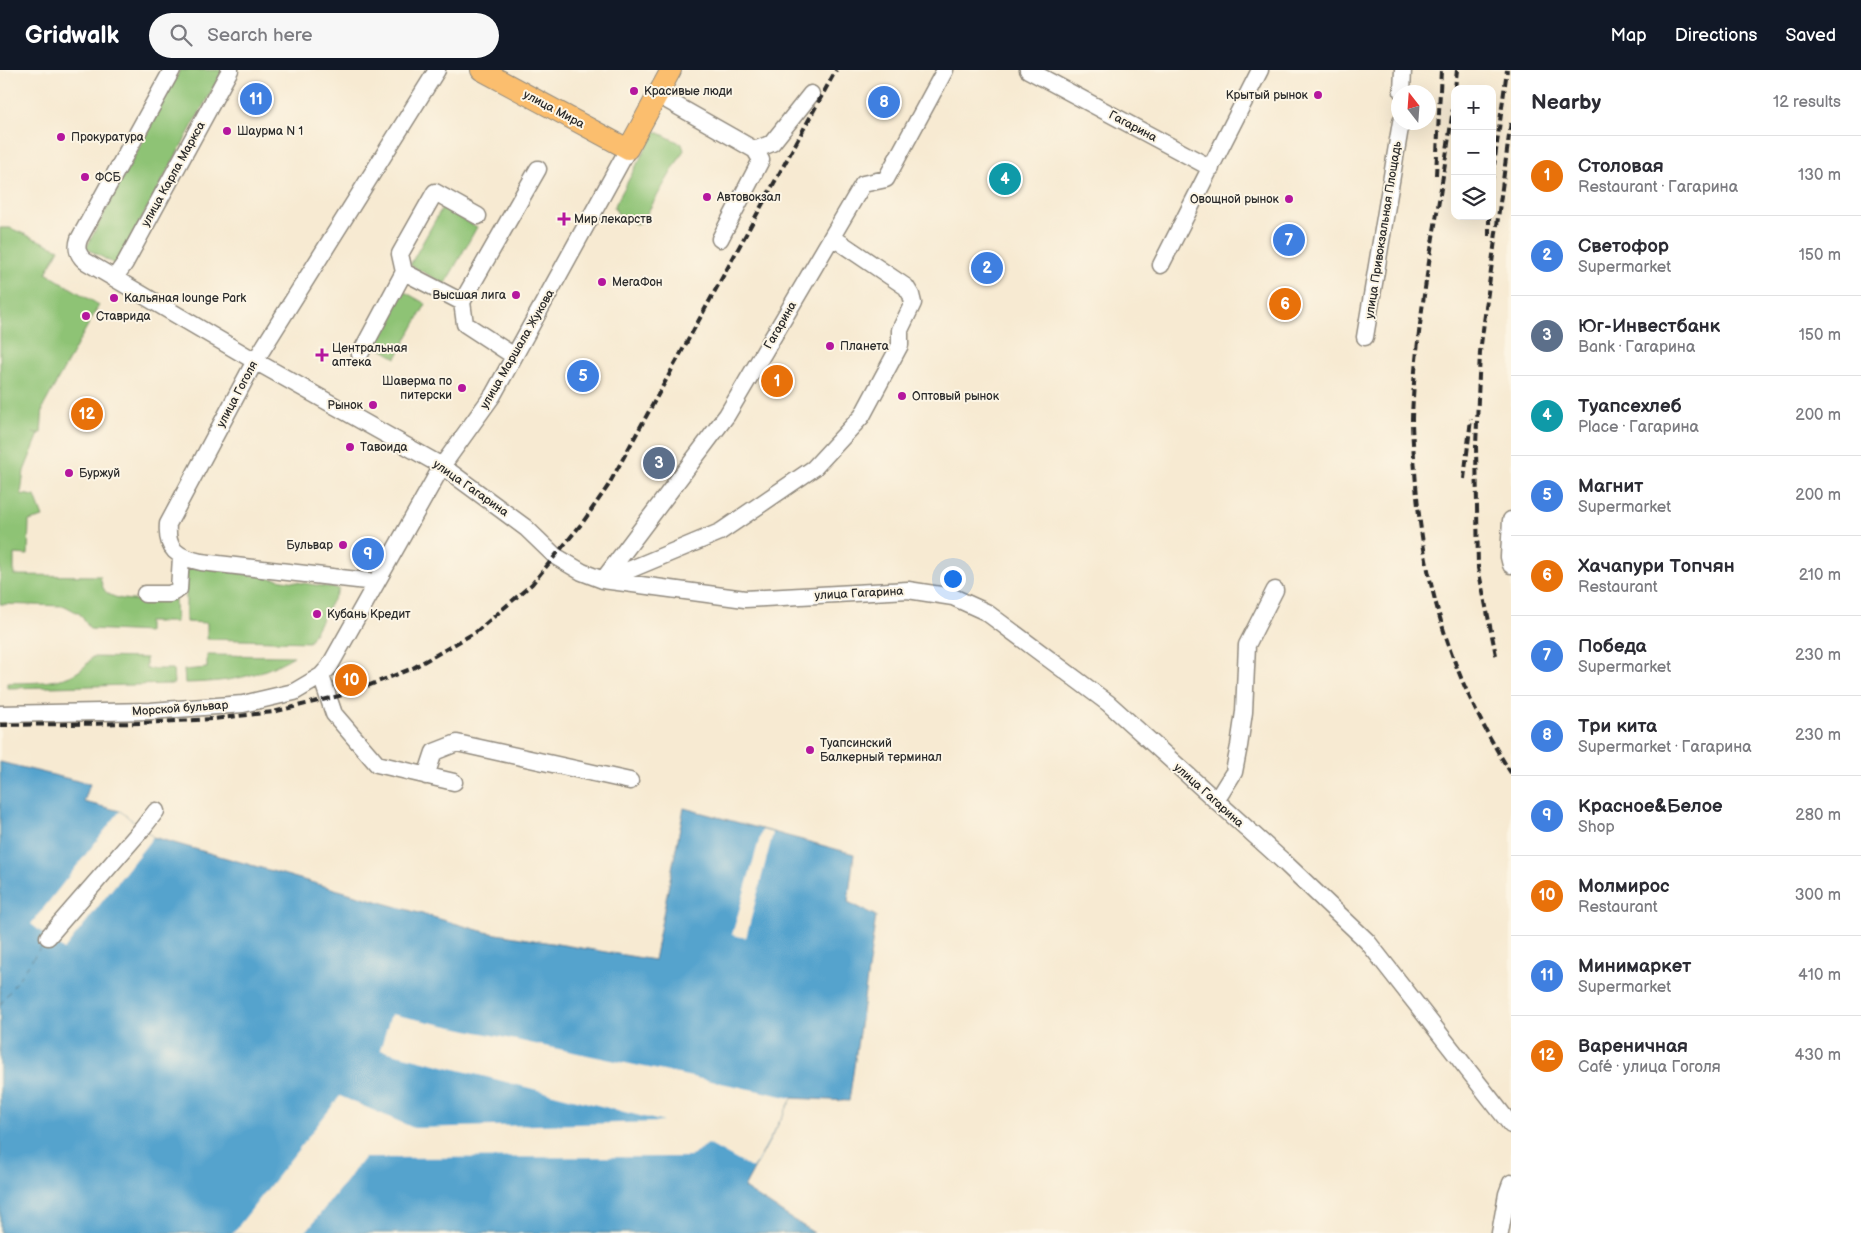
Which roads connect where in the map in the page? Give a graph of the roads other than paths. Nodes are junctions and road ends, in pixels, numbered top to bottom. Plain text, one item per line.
1 (172, 70) edge
2 (230, 70) edge
3 (437, 70) edge
4 (481, 70) edge
5 (671, 70) edge
6 (946, 70) edge
7 (1028, 70) edge
8 (1260, 70) edge
9 (1403, 70) edge
10 (1402, 85) edge
11 (811, 94) dead end
12 (658, 95) junction
13 (1400, 130) edge
14 (628, 149) junction
15 (756, 150) junction
16 (1211, 168) junction
17 (538, 169) dead end
18 (478, 216) dead end
19 (832, 237) junction
20 (720, 239) dead end
21 (1162, 265) dead end
22 (404, 272) junction
23 (115, 277) junction
24 (462, 302) junction
25 (1365, 337) dead end
26 (360, 354) dead end
27 (514, 356) junction
28 (255, 361) junction
29 (442, 466) junction
30 (1511, 520) edge
31 (181, 557) junction
32 (1511, 565) edge
33 (603, 580) junction
34 (375, 582) junction
35 (1276, 590) dead end
36 (145, 594) dead end
37 (339, 649) joint
38 (320, 676) junction
39 (0, 714) edge
40 (426, 776) junction
41 (630, 781) dead end
42 (454, 782) dead end
43 (1216, 802) junction
44 (156, 811) dead end
45 (48, 937) dead end
46 (1511, 1125) edge
47 (1511, 1183) edge
48 (1500, 1233) edge

1 - 23 street, улица Гагарина
2 - 23 street, улица Карла Маркса
3 - 28 street, улица Гоголя
4 - 14 main road, улица Мира
5 - 12 main road, улица Маршала Жукова
6 - 19 street, Гагарина
7 - 16 street, Гагарина
8 - 16 street
9 - 10 street
11 - 15 street
12 - 14 main road, улица Маршала Жукова
12 - 15 street
13 - 25 street, улица Привокзальная Площадь
14 - 27 street, улица Маршала Жукова
15 - 20 street
16 - 21 street
17 - 24 street
18 - 22 street
19 - 33 street, Гагарина
19 - 33 street
22 - 24 street
22 - 26 street
23 - 28 street, улица Гагарина
24 - 27 street
27 - 29 street, улица Маршала Жукова
28 - 29 street, улица Гагарина
28 - 31 street, улица Гоголя
29 - 33 street, улица Гагарина
29 - 34 street, улица Маршала Жукова
30 - 32 street
31 - 34 street
31 - 36 street
33 - 43 street, улица Гагарина
34 - 37 street, улица Маршала Жукова
35 - 43 street
37 - 38 street, Морской бульвар
38 - 39 street, Морской бульвар
38 - 40 street
40 - 41 street
40 - 42 street
43 - 46 street, улица Гагарина
44 - 45 street
47 - 48 street

